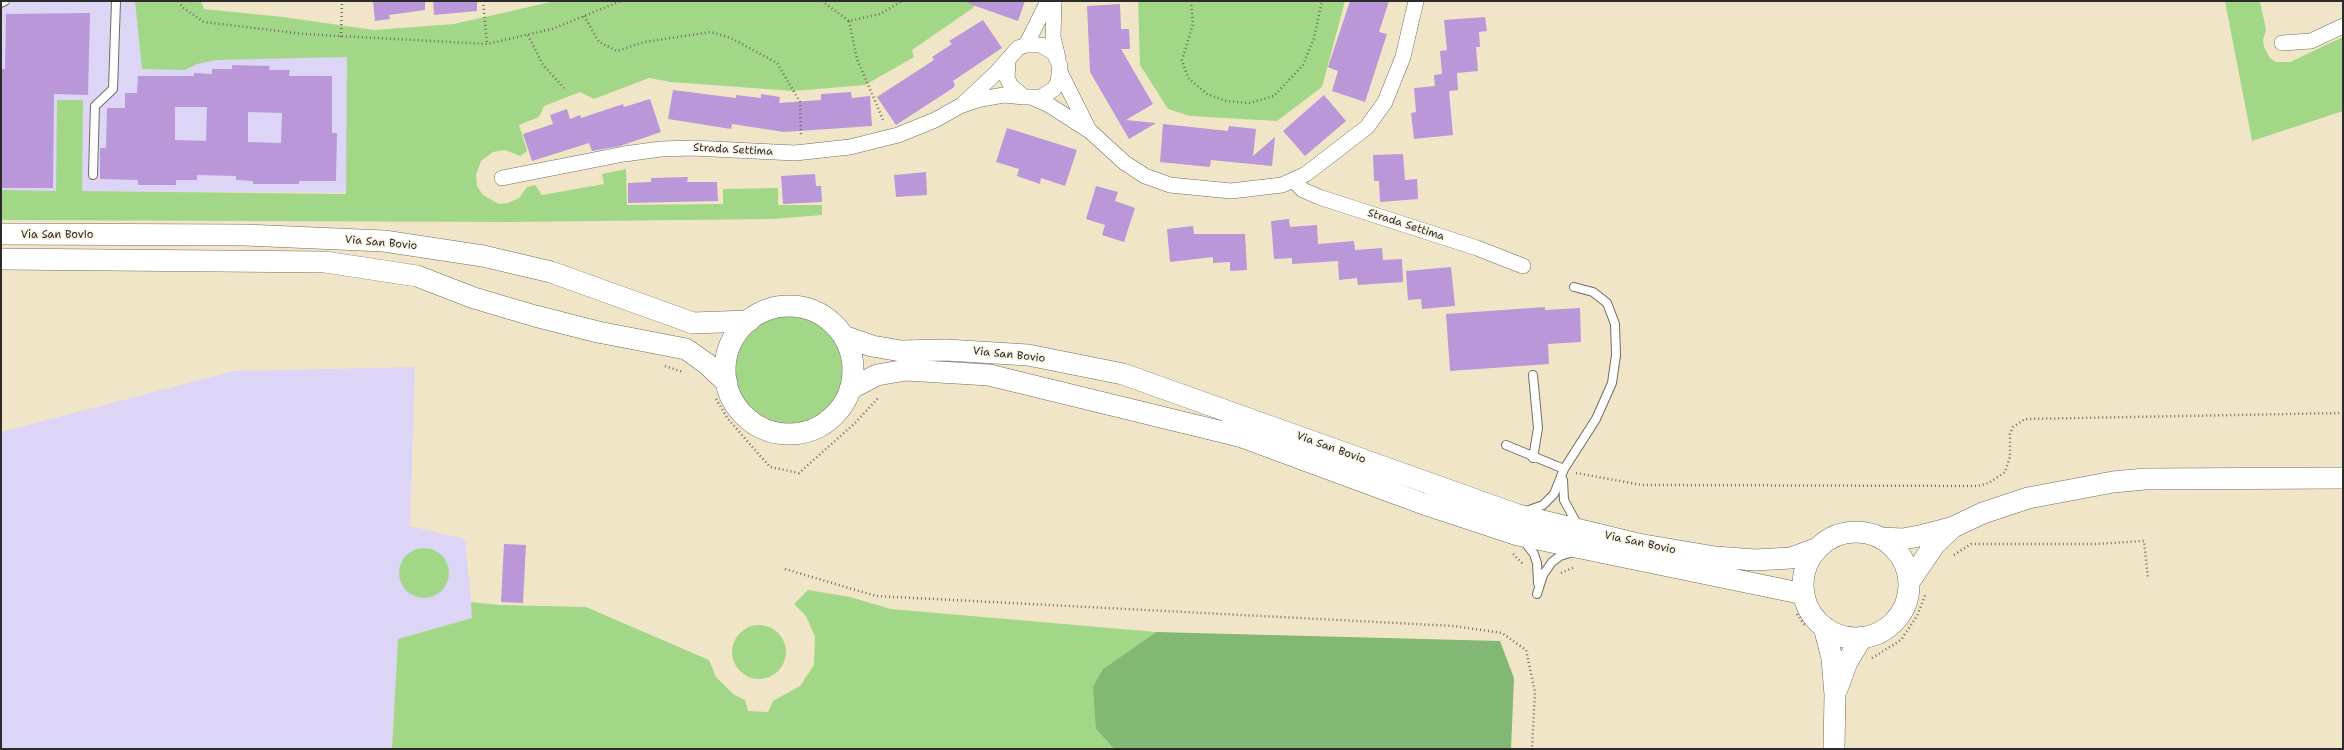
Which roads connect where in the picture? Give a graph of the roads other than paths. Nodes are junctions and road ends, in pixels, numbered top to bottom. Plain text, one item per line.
1 (5, 1) edge
2 (116, 1) edge
3 (1048, 1) edge
4 (1054, 1) edge
5 (1416, 1) edge
6 (1, 3) edge
7 (2343, 26) edge
8 (2282, 43) dead end
9 (1026, 45) junction
10 (1058, 59) junction
11 (1008, 62) junction
12 (1061, 74) junction
13 (1028, 98) junction
14 (960, 106) junction
15 (1090, 132) junction
16 (93, 175) dead end
17 (502, 178) dead end
18 (1293, 180) junction
19 (1, 234) edge
20 (1, 260) edge
21 (1523, 266) dead end
22 (1574, 287) dead end
23 (749, 321) junction
24 (843, 336) junction
25 (1533, 375) dead end
26 (719, 388) junction
27 (850, 389) junction
28 (1506, 445) dead end
29 (1533, 458) junction
30 (1564, 469) junction
31 (2343, 478) edge
32 (1951, 528) junction
33 (1514, 534) junction
34 (1881, 538) junction
35 (1582, 548) junction
36 (1818, 548) junction
37 (1909, 582) junction
38 (1804, 594) junction
39 (1815, 627) junction
40 (1862, 637) junction
41 (1835, 695) junction
42 (1834, 749) edge

1 - 6 lane
2 - 16 lane
3 - 9 street, Strada Settima
4 - 10 street, Strada Settima
5 - 18 street, Strada Settima
7 - 8 street
9 - 10 street
9 - 11 street, Strada Settima
10 - 12 street, Strada Settima
11 - 13 street, Strada Settima
11 - 14 street, Strada Settima
12 - 13 street, Strada Settima
12 - 15 street, Strada Settima
13 - 14 street, Strada Settima
13 - 15 street, Strada Settima
14 - 17 street, Strada Settima
15 - 18 street, Strada Settima
18 - 21 street, Strada Settima
19 - 23 main road, Via San Bovio
20 - 26 main road, Via San Bovio
22 - 30 lane
23 - 24 main road, Via San Bovio
23 - 26 main road, Via San Bovio
24 - 27 main road, Via San Bovio
24 - 33 main road, Via San Bovio
25 - 29 lane
26 - 27 main road, Via San Bovio
27 - 33 main road, Via San Bovio
28 - 29 lane
29 - 30 lane
30 - 33 lane
30 - 35 lane
31 - 32 main road
32 - 34 main road
32 - 37 main road
33 - 35 main road, Via San Bovio
33 - 35 lane
34 - 36 main road, Via San Bovio
34 - 37 main road, Via San Bovio
35 - 36 main road, Via San Bovio
35 - 38 main road, Via San Bovio
36 - 38 main road, Via San Bovio
37 - 40 main road, Via San Bovio
38 - 39 main road, Via San Bovio
39 - 40 main road, Via San Bovio
39 - 41 main road
40 - 41 main road
41 - 42 main road

